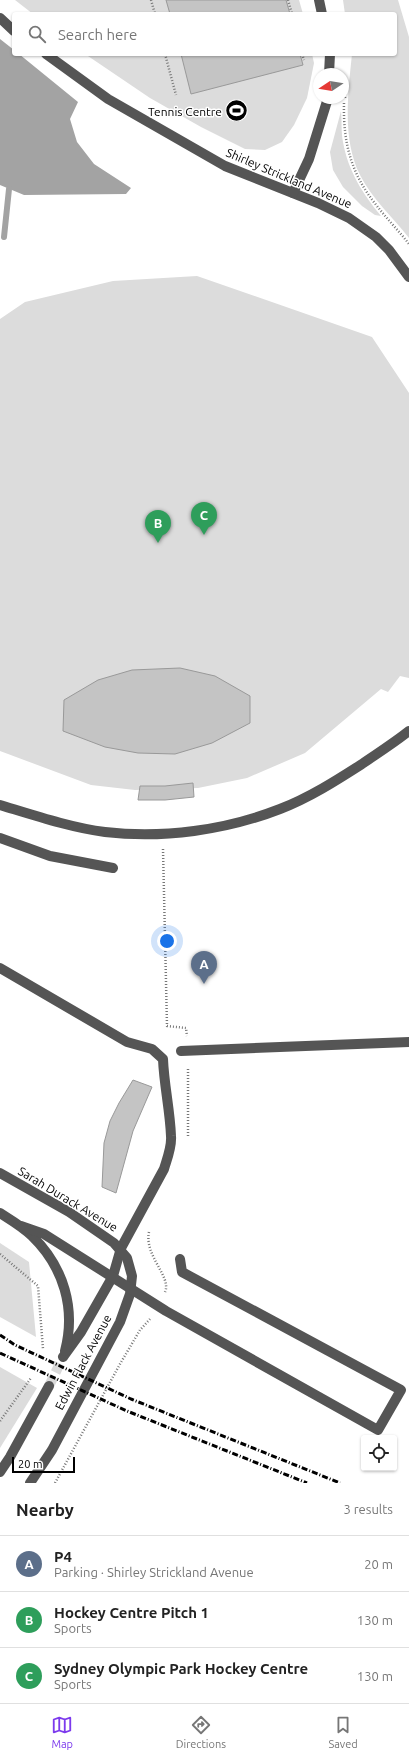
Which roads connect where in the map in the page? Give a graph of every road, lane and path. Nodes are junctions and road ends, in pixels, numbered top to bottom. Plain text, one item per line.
1 (151, 0) edge
2 (288, 0) edge
3 (319, 0) edge
4 (154, 12) edge
5 (291, 12) edge
6 (322, 12) edge
7 (0, 18) edge
8 (12, 29) edge
9 (49, 56) edge
10 (166, 56) edge
11 (303, 56) edge
12 (330, 56) edge
13 (304, 60) dead end
14 (329, 68) edge
15 (176, 95) dead end
16 (326, 104) edge
17 (346, 104) edge
18 (293, 193) junction
19 (409, 244) edge
20 (409, 277) edge
21 (406, 733) edge
22 (0, 805) edge
23 (162, 835) junction
24 (0, 838) edge
25 (113, 868) dead end
26 (0, 968) edge
27 (186, 1028) dead end
28 (409, 1042) edge
29 (181, 1051) dead end
30 (0, 1173) edge
31 (0, 1212) edge
32 (21, 1226) junction
33 (150, 1226) dead end
34 (121, 1248) junction
35 (0, 1254) edge
36 (180, 1259) dead end
37 (113, 1276) junction
38 (132, 1288) junction
39 (167, 1289) dead end
40 (147, 1324) dead end
41 (43, 1349) dead end
42 (31, 1378) dead end
43 (49, 1386) tunnel mouth
44 (0, 1421) edge
45 (0, 1472) edge
46 (30, 1483) edge
47 (55, 1483) edge

1 - 4 path
2 - 5 path
3 - 6 street
7 - 8 street
9 - 18 street, Shirley Strickland Avenue
10 - 15 path
11 - 13 path
12 - 14 street
16 - 18 street
17 - 19 path
18 - 20 street, Shirley Strickland Avenue
21 - 23 street
22 - 23 street
23 - 27 path
24 - 25 street
26 - 34 street
28 - 29 street
30 - 34 street, Sarah Durack Avenue
31 - 32 street
32 - 37 street
32 - 37 street, Edwin Flack Avenue
33 - 39 path
34 - 37 street
34 - 38 street, Edwin Flack Avenue
35 - 41 path
36 - 38 street
37 - 38 street
38 - 46 street, Edwin Flack Avenue
40 - 47 path
42 - 44 path
43 - 45 street, Edwin Flack Avenue

